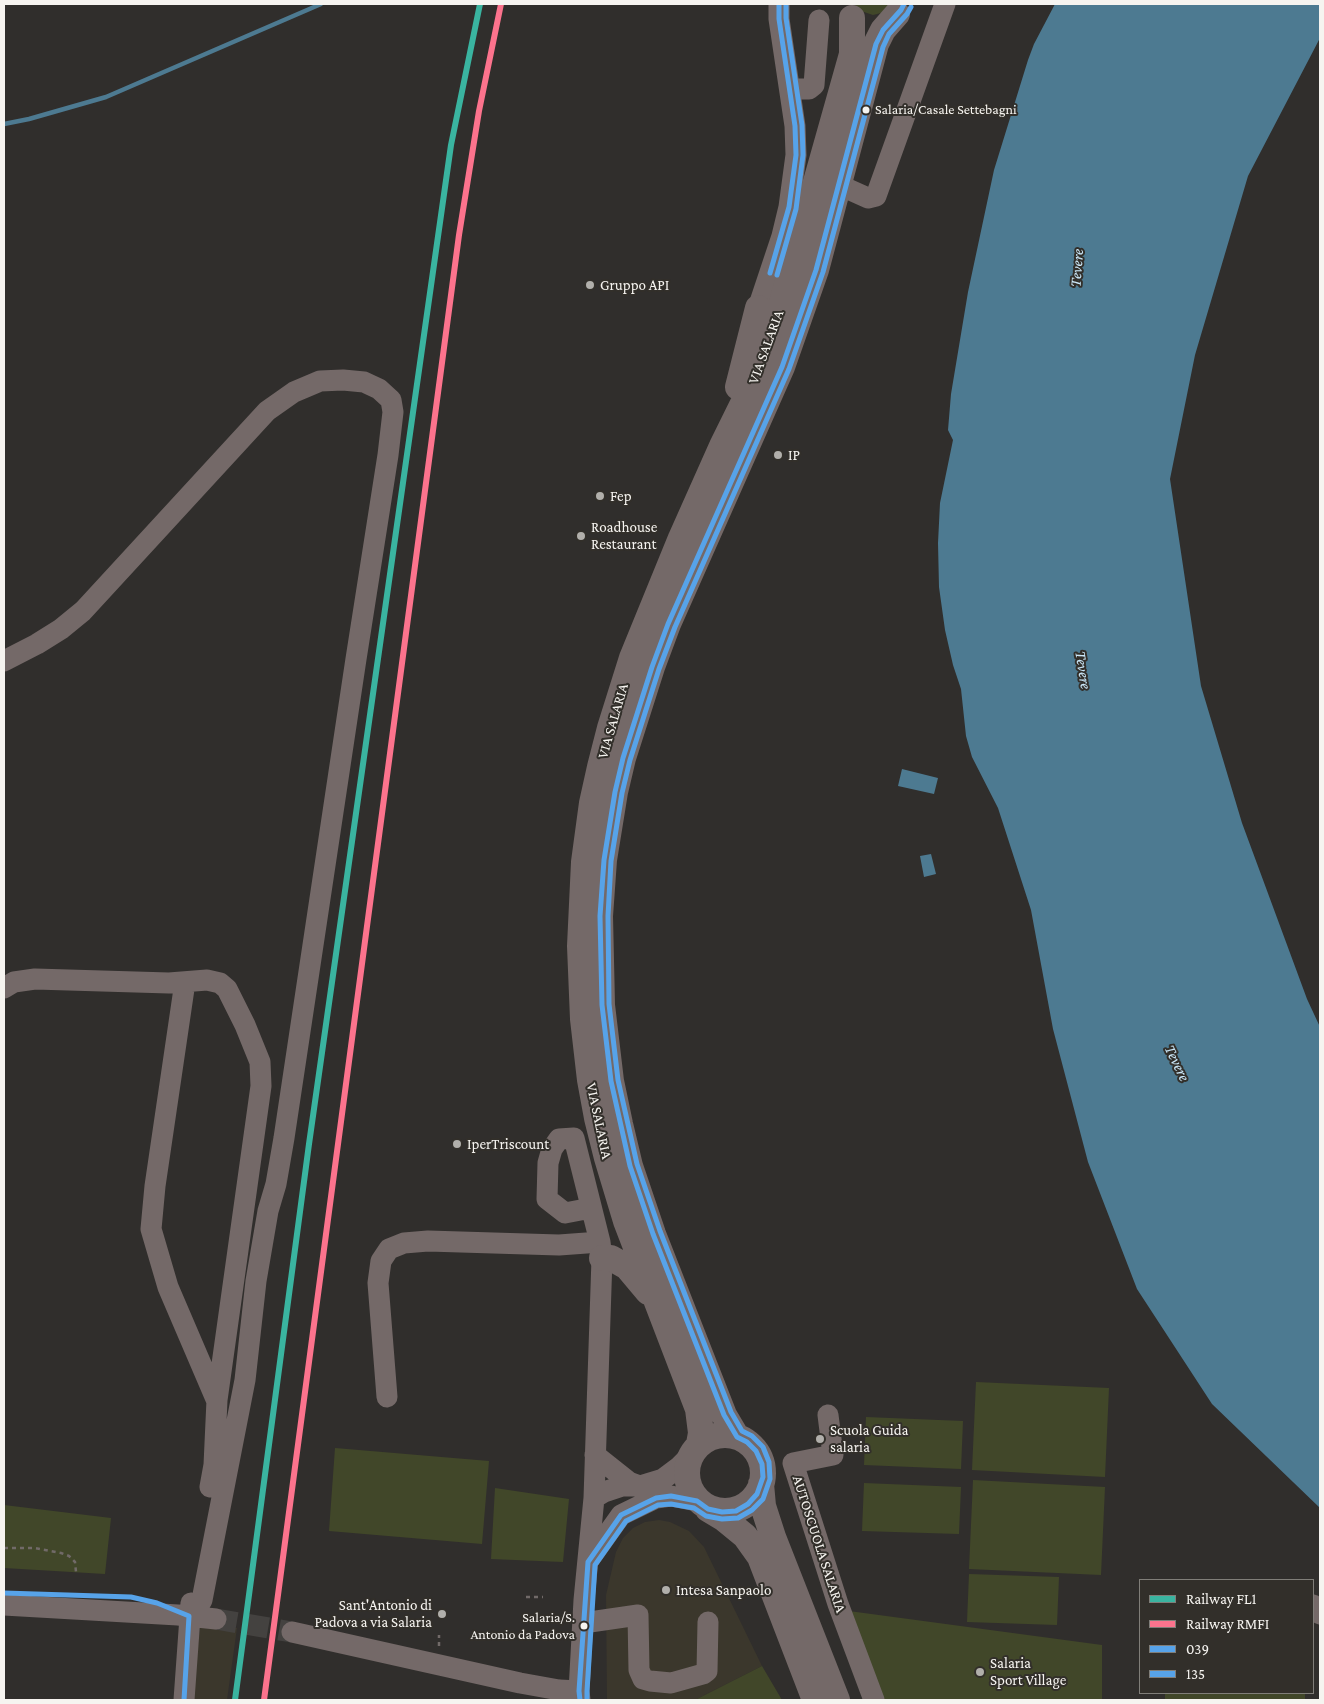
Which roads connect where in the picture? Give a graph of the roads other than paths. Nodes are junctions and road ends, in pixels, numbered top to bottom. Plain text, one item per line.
1 (779, 4) edge
2 (789, 4) edge
3 (945, 4) edge
4 (901, 9) edge
5 (846, 11) edge
6 (819, 20) dead end
7 (785, 52) junction
8 (790, 89) junction
9 (839, 185) junction
10 (758, 308) joint
11 (722, 446) junction
12 (4, 661) edge
13 (186, 982) junction
14 (4, 988) edge
15 (591, 1208) junction
16 (560, 1214) junction
17 (601, 1250) junction
18 (662, 1311) junction
19 (387, 1398) dead end
20 (217, 1400) junction
21 (828, 1415) dead end
22 (737, 1437) junction
23 (695, 1449) junction
24 (595, 1454) junction
25 (761, 1484) junction
26 (640, 1486) junction
27 (594, 1498) junction
28 (703, 1505) junction
29 (588, 1562) junction
30 (4, 1592) edge
31 (4, 1605) edge
32 (189, 1616) junction
33 (216, 1619) tunnel mouth
34 (708, 1622) dead end
35 (583, 1623) junction
36 (292, 1632) tunnel mouth
37 (580, 1696) edge
38 (184, 1700) edge
39 (815, 1700) edge
40 (837, 1700) edge
41 (874, 1700) edge

1 - 7 street
2 - 7 street
3 - 9 street
4 - 5 main road
4 - 9 main road, VIA SALARIA
5 - 11 main road, VIA SALARIA
6 - 8 street
7 - 8 street
8 - 10 street
9 - 22 main road, VIA SALARIA
10 - 11 main road
11 - 18 main road, VIA SALARIA
12 - 32 street
13 - 14 street
13 - 20 street
13 - 20 street
15 - 16 street
15 - 16 street, VIA SALARIA
15 - 17 street, VIA SALARIA
16 - 17 street
17 - 18 main road
17 - 19 street
17 - 24 street, VIA SALARIA
18 - 23 main road, VIA SALARIA
20 - 32 street
21 - 41 street, AUTOSCUOLA SALARIA
22 - 23 main road
22 - 25 main road
23 - 26 street
23 - 28 main road
24 - 26 street
24 - 27 street, VIA SALARIA
25 - 28 main road
25 - 40 main road
26 - 27 street
27 - 29 street, VIA SALARIA
28 - 29 street
28 - 39 main road
29 - 35 street, VIA SALARIA
30 - 32 street
31 - 32 street
32 - 33 street
32 - 38 street
34 - 35 street
35 - 37 street, VIA SALARIA
36 - 37 street

